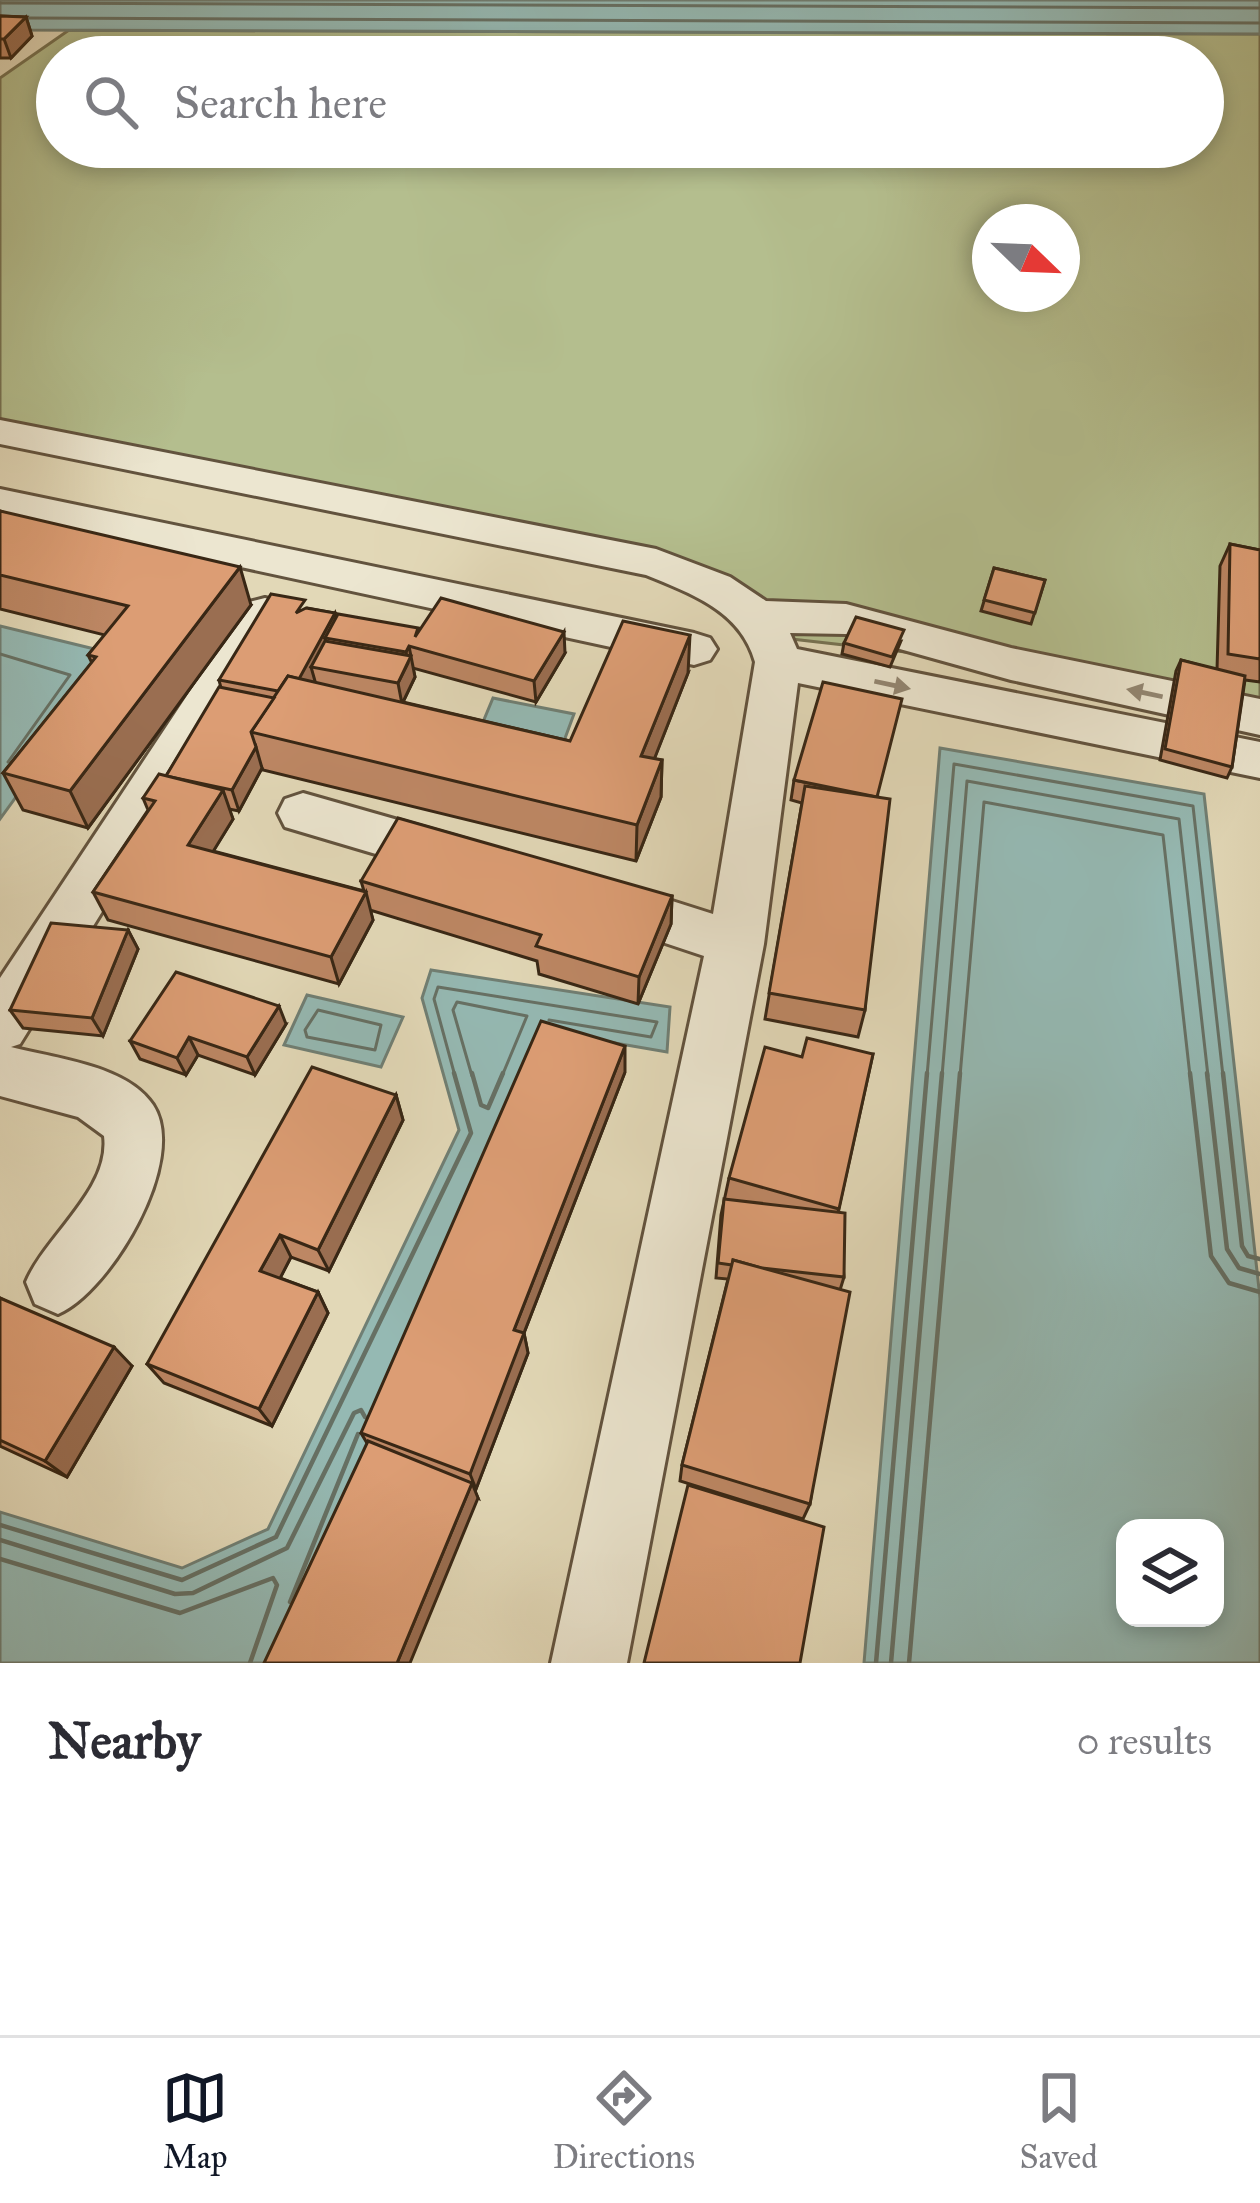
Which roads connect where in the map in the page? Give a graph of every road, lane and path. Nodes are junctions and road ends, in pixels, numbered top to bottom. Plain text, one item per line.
1 (0, 432) edge
2 (0, 502) edge
3 (349, 502) junction
4 (299, 566) junction
5 (768, 639) junction
6 (694, 649) dead end
7 (1260, 717) edge
8 (1260, 760) edge
9 (304, 813) dead end
10 (506, 870) edge
11 (569, 890) edge
12 (737, 944) junction
13 (0, 1026) edge
14 (0, 1070) edge
15 (58, 1282) dead end
16 (589, 1663) edge

1 - 3 street
2 - 4 street
3 - 4 street
3 - 5 street
4 - 6 street
4 - 13 street
7 -> 5 street
5 -> 8 street
5 - 12 street
9 - 10 street
11 - 12 street
12 - 16 street
14 - 15 street

